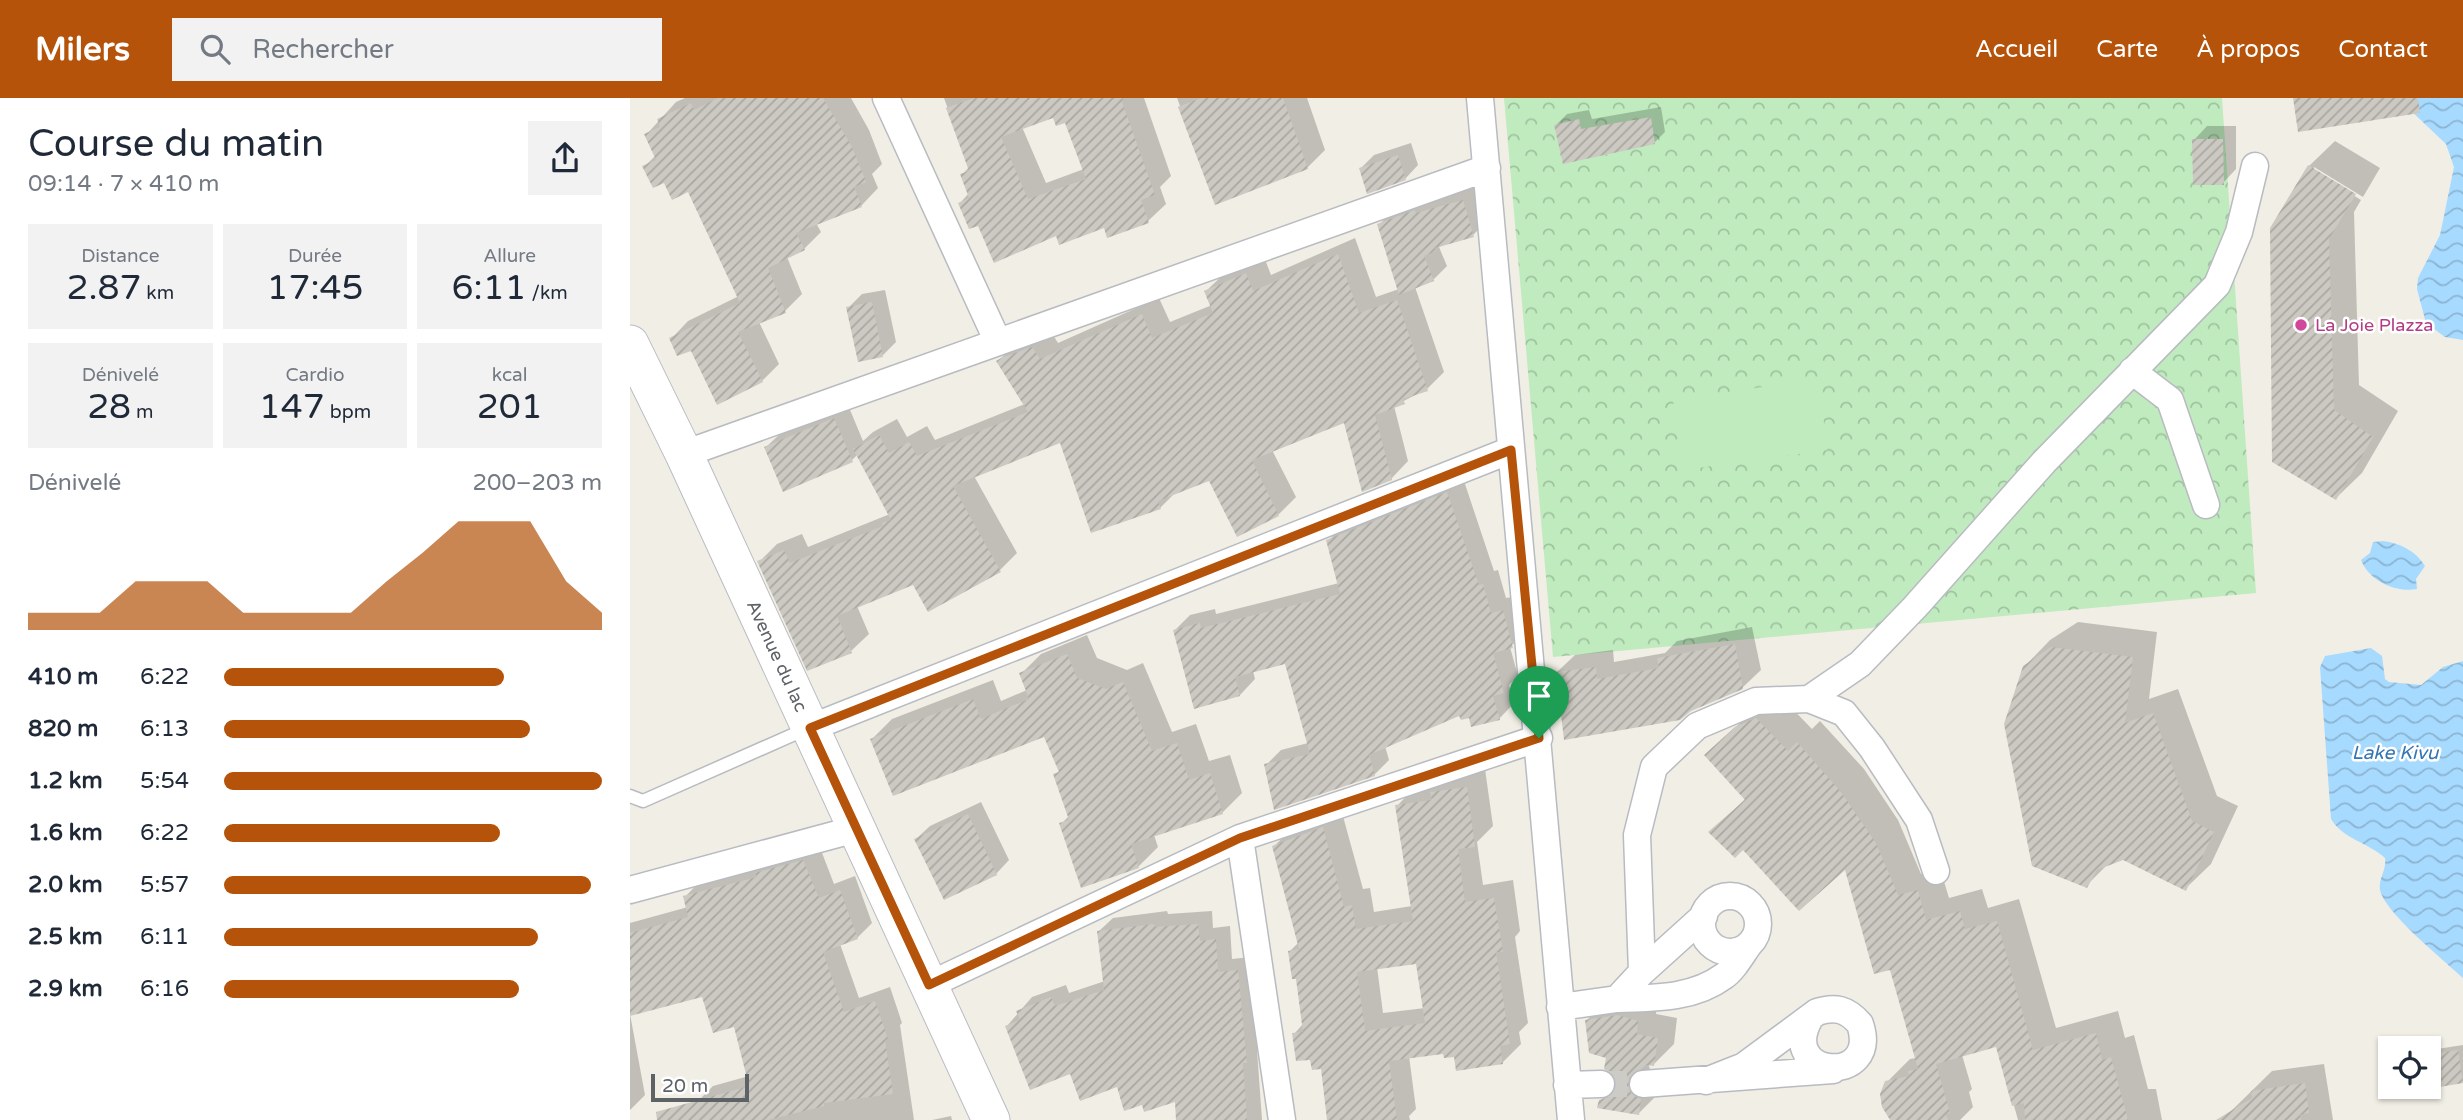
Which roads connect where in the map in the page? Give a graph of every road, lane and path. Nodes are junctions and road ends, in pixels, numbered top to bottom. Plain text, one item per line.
1 (886, 98) edge
2 (1480, 98) edge
3 (2255, 166) dead end
4 (1487, 168) junction
5 (998, 342) junction
6 (630, 344) edge
7 (2132, 372) junction
8 (1511, 450) junction
9 (684, 454) junction
10 (2206, 505) dead end
11 (1809, 699) junction
12 (810, 728) junction
13 (1539, 738) junction
14 (630, 796) edge
15 (856, 829) junction
16 (1240, 838) junction
17 (1936, 871) dead end
18 (630, 890) edge
19 (1704, 916) junction
20 (1748, 946) junction
21 (1642, 972) junction
22 (929, 985) junction
23 (1618, 999) junction
24 (1560, 1007) junction
25 (1810, 1018) junction
26 (1833, 1070) junction
27 (1706, 1081) junction
28 (1601, 1083) tunnel mouth
29 (1643, 1084) tunnel mouth
30 (1567, 1085) junction
31 (991, 1120) edge
32 (1282, 1120) edge
33 (1571, 1120) edge

1 - 5 street
2 - 4 street
3 - 7 street
4 - 5 street
4 - 8 street
5 - 9 street
6 - 9 main road, Avenue du lac
7 - 10 street
7 - 11 street
8 - 12 street
8 - 13 street
9 - 12 main road, Avenue du lac
11 - 17 street
11 - 21 street
12 - 14 lane
12 - 15 main road, Avenue du lac
13 - 16 street
13 - 24 street
15 - 18 street
15 - 22 main road, Avenue du lac
16 - 22 street
16 - 32 street
19 - 20 street
19 - 20 street
19 - 21 street
20 - 23 street
21 - 23 street
22 - 31 main road, Avenue du lac
23 - 24 street
24 - 30 street
25 - 26 street
25 - 26 street
25 - 27 street
26 - 27 street
27 - 29 street
28 - 30 street
30 - 33 street

